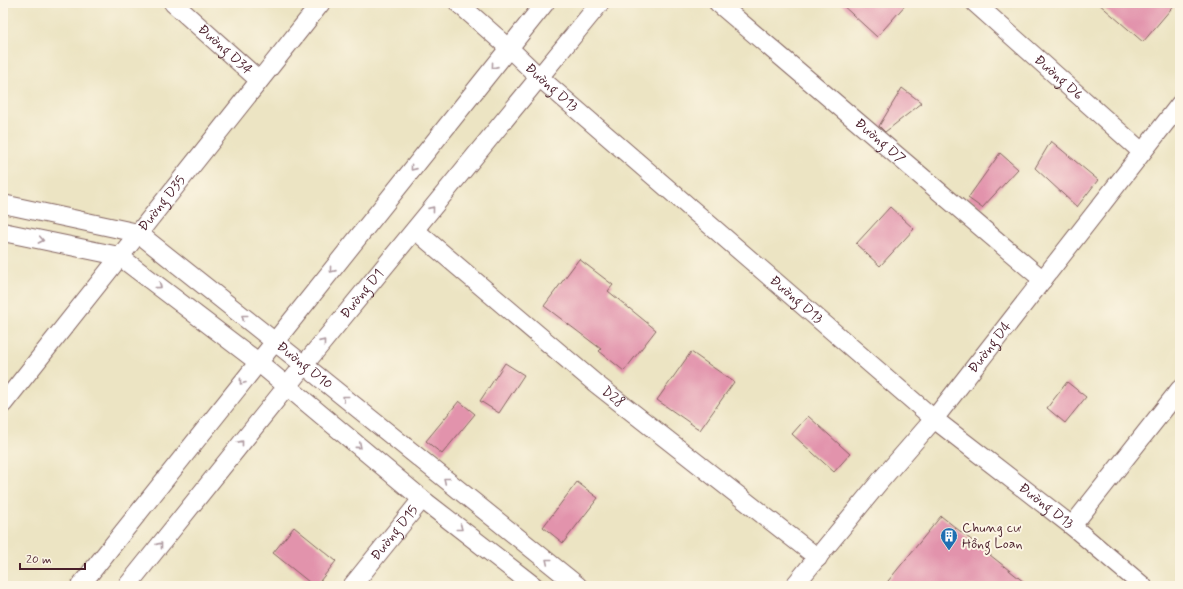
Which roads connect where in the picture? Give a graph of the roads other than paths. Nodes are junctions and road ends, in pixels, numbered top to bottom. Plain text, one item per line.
1 (173, 3) edge
2 (321, 3) edge
3 (458, 3) edge
4 (545, 3) edge
5 (600, 3) edge
6 (718, 3) edge
7 (975, 3) edge
8 (509, 48) junction
9 (539, 77) junction
10 (259, 80) junction
11 (1180, 104) edge
12 (1142, 152) junction
13 (3, 204) edge
14 (414, 230) junction
15 (3, 232) edge
16 (138, 233) junction
17 (119, 256) junction
18 (1043, 280) junction
19 (275, 341) junction
20 (258, 362) junction
21 (304, 365) junction
22 (287, 386) junction
23 (1180, 389) edge
24 (3, 404) edge
25 (934, 419) junction
26 (422, 499) junction
27 (1072, 526) junction
28 (818, 558) junction
29 (80, 586) edge
30 (127, 586) edge
31 (352, 586) edge
32 (534, 586) edge
33 (578, 586) edge
34 (794, 586) edge
35 (1143, 586) edge

1 - 10 street, Đường D34
2 - 10 street, Đường D35
3 - 8 street, Đường D13
4 - 8 street
5 - 9 street, Đường D1
6 - 18 street, Đường D7
7 - 12 street, Đường D6
8 - 9 street, Đường D13
8 -> 19 street
14 -> 9 street, Đường D1
9 - 25 street, Đường D13
10 - 16 street, Đường D35
11 - 12 street, Đường D4
12 - 18 street, Đường D4
13 - 16 street, Đường D10
21 -> 14 street, Đường D1
14 - 28 street, D28
15 -> 17 street, Đường D10
16 - 17 street, Đường D35
19 -> 16 street, Đường D10
17 -> 20 street, Đường D10
17 - 24 street, Đường D35
18 - 25 street, Đường D4
19 - 20 street
19 - 21 street, Đường D10
20 - 22 street, Đường D10
20 -> 29 street
21 - 22 street, Đường D1
33 -> 21 street, Đường D10
22 -> 26 street, Đường D10
30 -> 22 street, Đường D1
23 - 27 street
25 - 27 street, Đường D13
25 - 28 street, Đường D4
26 - 31 street, Đường D15
26 -> 32 street, Đường D10
27 - 35 street, Đường D13
28 - 34 street, Đường D4

